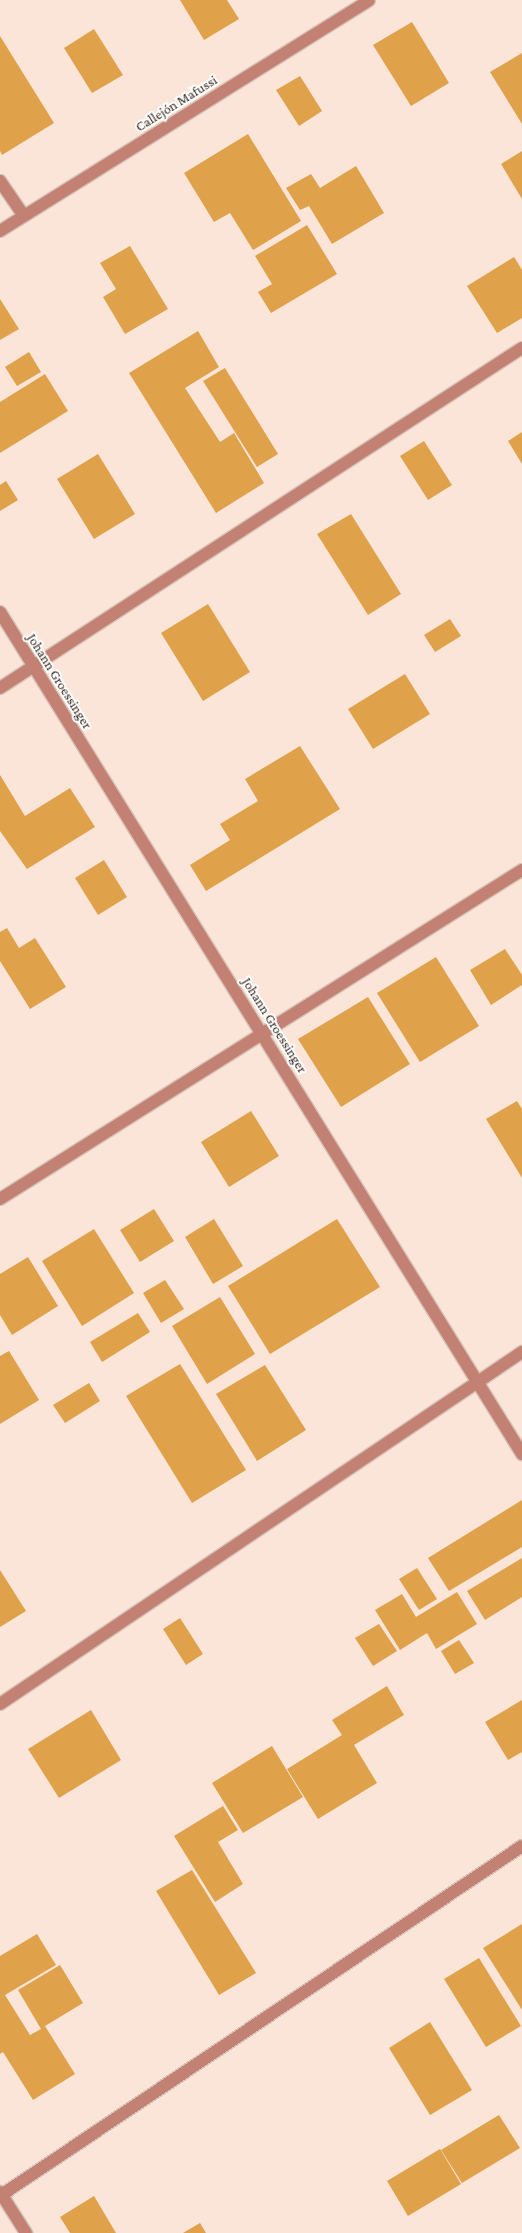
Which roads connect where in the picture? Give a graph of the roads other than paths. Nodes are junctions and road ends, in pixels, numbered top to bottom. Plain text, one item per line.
1 (369, 0) edge
2 (0, 180) edge
3 (24, 216) junction
4 (0, 231) edge
5 (522, 348) edge
6 (0, 612) edge
7 (33, 667) junction
8 (0, 688) edge
9 (522, 870) edge
10 (263, 1033) junction
11 (0, 1199) edge
12 (522, 1352) edge
13 (476, 1383) junction
14 (522, 1454) edge
15 (0, 1704) edge
16 (522, 1846) edge
17 (1, 2194) edge
18 (26, 2233) edge

1 - 3 street, Callejón Mafussi
2 - 3 street
3 - 4 street, Callejón Mafussi
5 - 7 street
6 - 7 street, Johann Groessinger
7 - 8 street
7 - 10 street, Johann Groessinger
9 - 10 street
10 - 11 street
10 - 13 street, Johann Groessinger
12 - 13 street
13 - 14 street, Johann Groessinger
13 - 15 street
16 - 17 street
17 - 18 street

